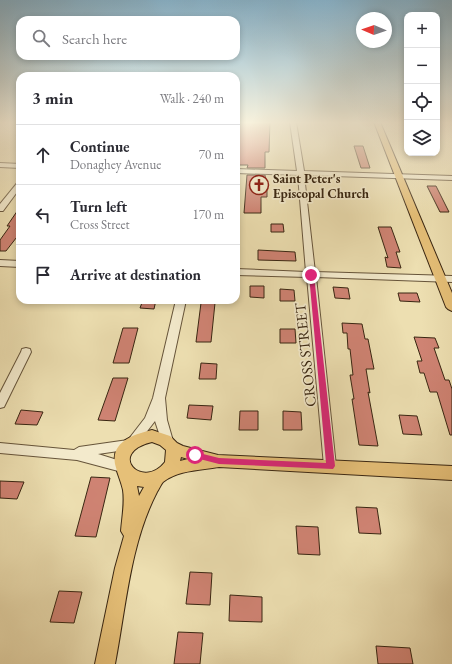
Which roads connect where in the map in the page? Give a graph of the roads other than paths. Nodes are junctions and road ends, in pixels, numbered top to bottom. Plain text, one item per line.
1 (298, 153) edge
2 (389, 153) edge
3 (0, 165) edge
4 (16, 166) edge
5 (240, 172) edge
6 (301, 174) junction
7 (399, 176) junction
8 (452, 178) edge
9 (16, 188) edge
10 (0, 209) edge
11 (0, 263) edge
12 (16, 264) edge
13 (240, 272) edge
14 (311, 275) junction
15 (442, 279) junction
16 (452, 279) edge
17 (180, 304) edge
18 (452, 306) edge
19 (26, 352) dead end
20 (159, 398) junction
21 (0, 404) edge
22 (131, 443) junction
23 (169, 444) junction
24 (0, 448) edge
25 (70, 453) junction
26 (219, 461) junction
27 (330, 466) junction
28 (124, 470) junction
29 (452, 473) edge
30 (161, 475) junction
31 (129, 544) junction
32 (105, 664) edge

1 - 6 street, CROSS STREET
2 - 7 main road
3 - 4 street
5 - 6 street
6 - 7 street
6 - 14 street, CROSS STREET
7 - 8 street
7 - 15 main road
9 - 10 street
11 - 12 street
13 - 14 street
14 - 15 street
14 - 27 street, CROSS STREET
15 - 16 street
15 - 18 main road
17 - 20 street
19 - 21 street
20 - 22 street
20 - 23 street
22 - 23 main road
22 - 25 street
22 - 28 main road
23 - 26 main road
23 - 30 main road
24 - 25 street
25 - 28 street
26 - 27 main road
26 - 30 main road
27 - 29 main road
28 - 30 main road
28 - 31 main road
30 - 31 main road
31 - 32 main road

